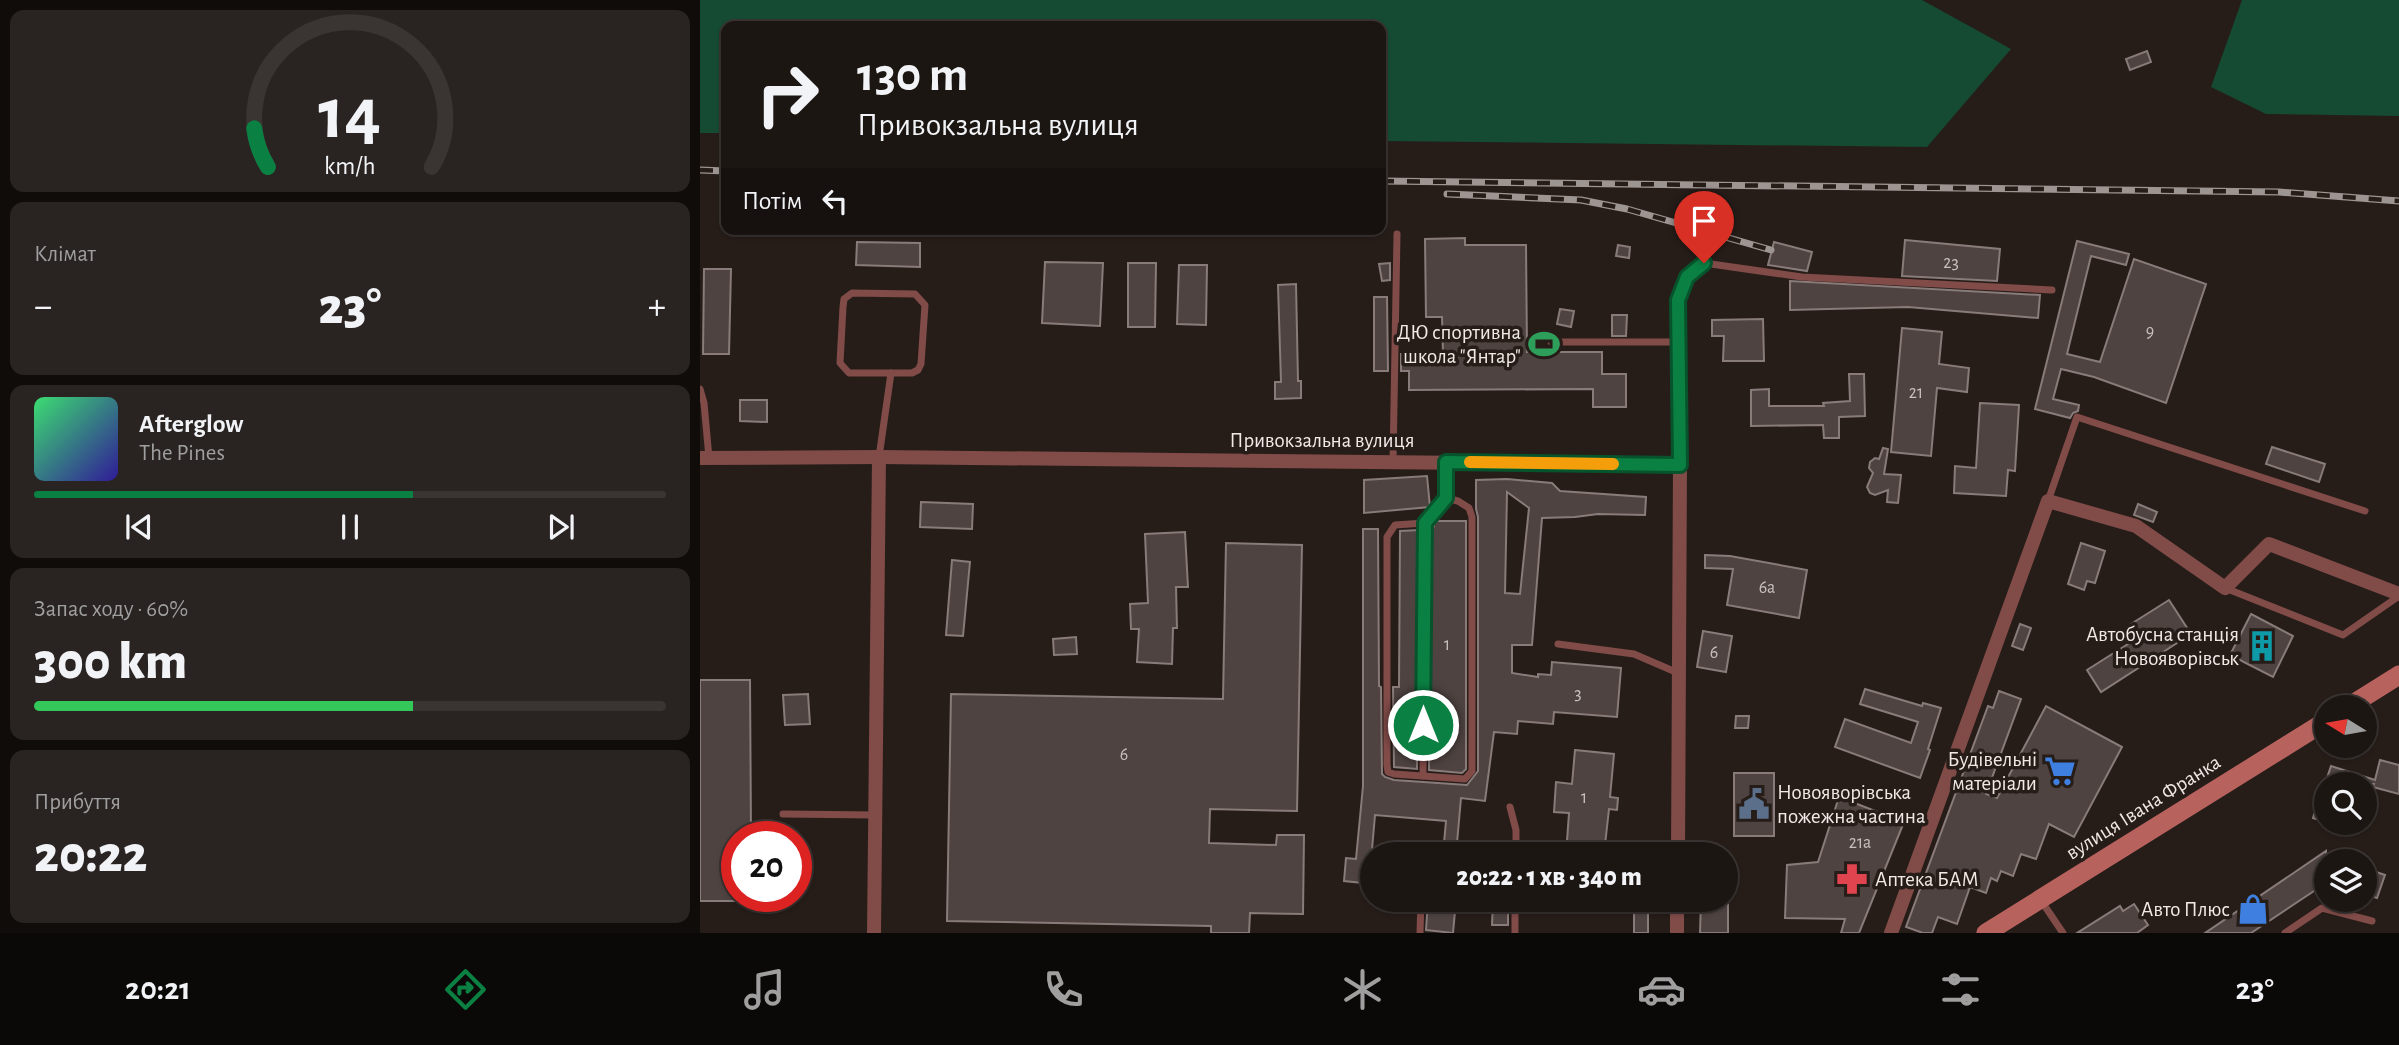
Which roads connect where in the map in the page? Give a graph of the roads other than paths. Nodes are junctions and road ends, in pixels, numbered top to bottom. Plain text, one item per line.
1 (1397, 234) dead end
2 (2052, 290) dead end
3 (1551, 342) dead end
4 (1679, 342) junction
5 (891, 373) junction
6 (700, 389) edge
7 (879, 457) junction
8 (704, 458) edge
9 (1393, 462) junction
10 (1446, 462) junction
11 (1680, 465) junction
12 (1446, 498) junction
13 (2048, 501) junction
14 (2365, 512) dead end
15 (1425, 523) junction
16 (2224, 587) junction
17 (2399, 595) edge
18 (1558, 644) dead end
19 (1679, 673) junction
20 (2399, 675) edge
21 (2367, 695) edge
22 (2314, 728) edge
23 (1423, 776) junction
24 (1510, 807) dead end
25 (783, 814) dead end
26 (875, 816) junction
27 (1516, 842) edge
28 (1678, 842) edge
29 (2040, 898) junction
30 (1421, 912) edge
31 (1516, 912) edge
32 (1677, 912) edge
33 (2372, 921) dead end
34 (874, 933) edge
35 (1420, 933) edge
36 (1515, 933) edge
37 (1677, 933) edge
38 (1891, 933) edge
39 (1986, 933) edge
40 (2063, 933) edge
41 (2285, 933) edge

1 - 9 lane
2 - 4 lane
3 - 4 lane
4 - 11 lane
5 - 5 lane
5 - 7 lane
6 - 8 lane
7 - 8 street, Привокзальна вулиця
7 - 9 street, Привокзальна вулиця
7 - 26 street
9 - 10 street, Привокзальна вулиця
10 - 11 street, Привокзальна вулиця
10 - 12 lane
11 - 19 street
12 - 15 lane
12 - 23 lane
13 - 14 lane
13 - 16 street
13 - 38 street
15 - 23 lane
15 - 23 lane
16 - 17 lane
16 - 17 street
18 - 19 lane
19 - 28 street
20 - 21 street
22 - 29 street, вулиця Івана Франка
24 - 27 lane
25 - 26 lane
26 - 34 street
29 - 39 street, вулиця Івана Франка
29 - 40 lane
30 - 35 lane
31 - 36 lane
32 - 37 street
33 - 41 lane

